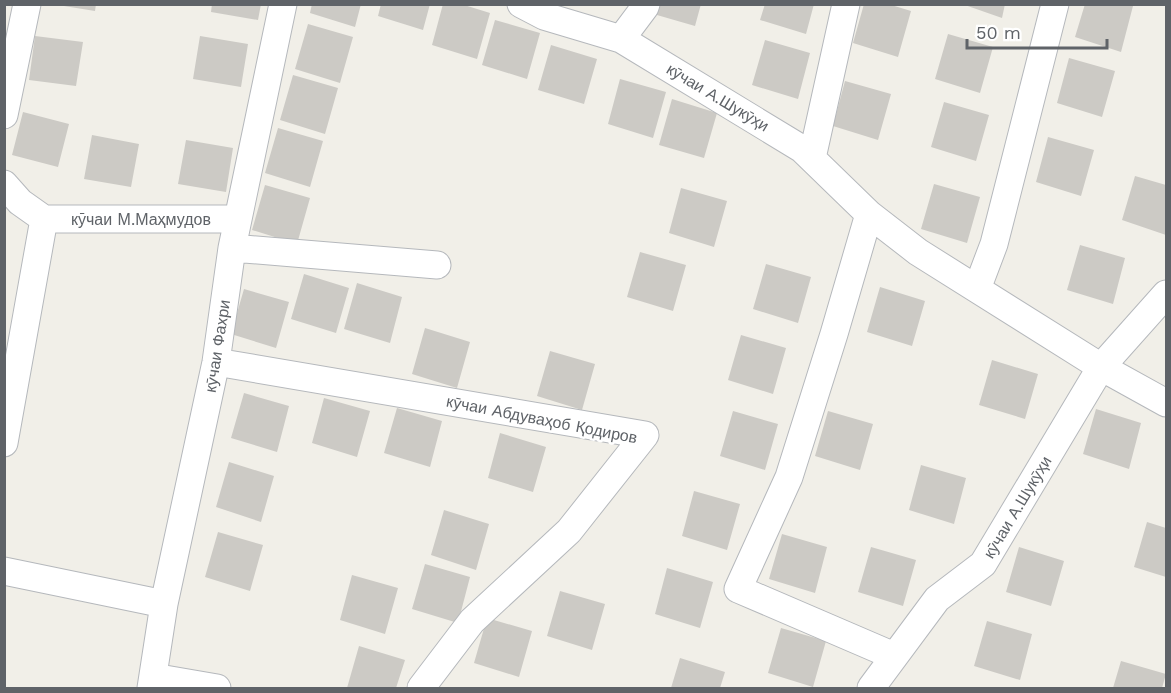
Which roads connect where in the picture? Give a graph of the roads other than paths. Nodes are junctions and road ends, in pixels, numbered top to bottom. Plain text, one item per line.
1 (27, 4) edge
2 (283, 4) edge
3 (521, 4) edge
4 (646, 4) edge
5 (846, 4) edge
6 (1055, 4) edge
7 (621, 39) junction
8 (4, 115) edge
9 (812, 158) junction
10 (4, 184) edge
11 (869, 214) junction
12 (44, 219) junction
13 (238, 219) junction
14 (232, 248) junction
15 (437, 265) dead end
16 (977, 289) junction
17 (1167, 294) edge
18 (216, 362) junction
19 (1101, 367) junction
20 (1167, 403) edge
21 (4, 443) edge
22 (4, 572) edge
23 (164, 604) junction
24 (894, 656) junction
25 (152, 683) edge
26 (217, 688) edge
27 (422, 688) edge
28 (871, 688) edge

1 - 8 street
2 - 13 street, кӯчаи Фахри
3 - 7 street, кӯчаи А.Шукӯҳи
4 - 7 street
5 - 9 street
6 - 16 street
7 - 9 street, кӯчаи А.Шукӯҳи
9 - 11 street, кӯчаи А.Шукӯҳи
10 - 12 street
11 - 16 street, кӯчаи А.Шукӯҳи
11 - 24 street
12 - 13 street, кӯчаи М.Маҳмудов
12 - 21 street
13 - 14 street, кӯчаи Фахри
14 - 15 street
14 - 18 street, кӯчаи Фахри
16 - 19 street, кӯчаи А.Шукӯҳи
17 - 19 street, кӯчаи А.Шукӯҳи
18 - 23 street, кӯчаи Фахри
18 - 27 street, кӯчаи Абдуваҳоб Қодиров
19 - 20 street, кӯчаи А.Шукӯҳи
19 - 24 street, кӯчаи А.Шукӯҳи
22 - 23 street
23 - 25 street, кӯчаи Фахри
24 - 28 street, кӯчаи А.Шукӯҳи
25 - 26 street

